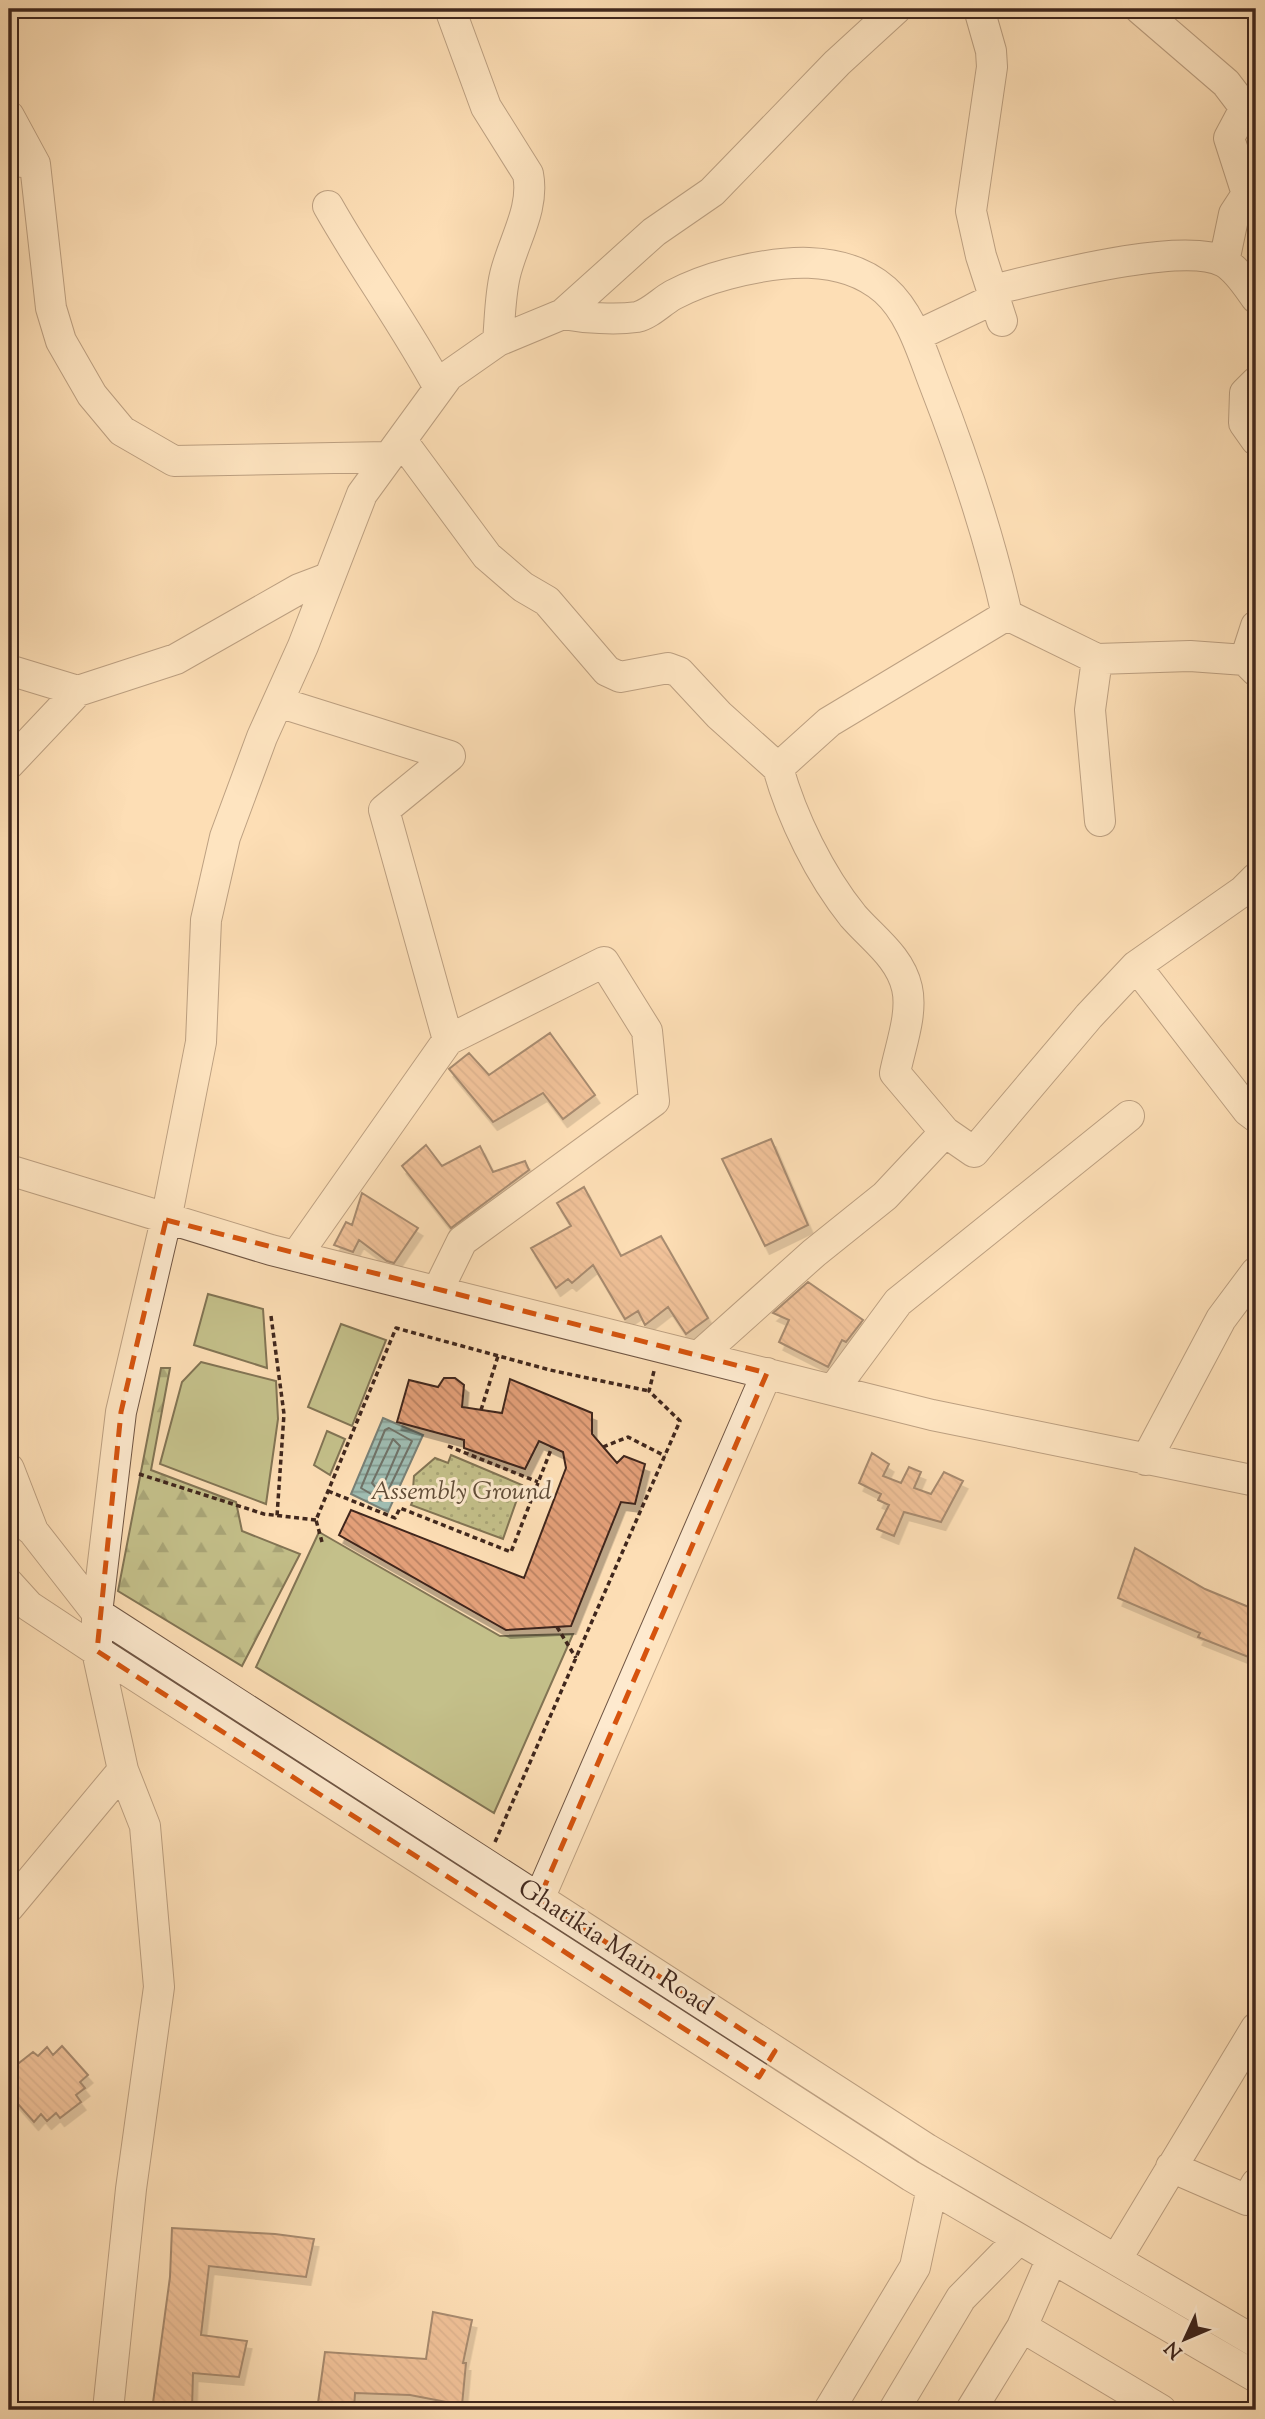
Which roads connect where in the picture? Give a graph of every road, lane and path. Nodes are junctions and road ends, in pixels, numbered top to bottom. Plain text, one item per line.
1 (450, 9) edge
2 (896, 9) edge
3 (979, 9) edge
4 (1140, 9) edge
5 (1251, 106) edge
6 (9, 117) edge
7 (22, 162) edge
8 (328, 206) dead end
9 (1224, 262) junction
10 (1256, 298) edge
11 (996, 304) junction
12 (563, 314) junction
13 (916, 336) junction
14 (498, 341) junction
15 (1256, 382) edge
16 (439, 388) junction
17 (1256, 440) edge
18 (394, 449) junction
19 (328, 578) junction
20 (1007, 615) junction
21 (1256, 626) edge
22 (1097, 659) junction
23 (1251, 665) edge
24 (9, 670) edge
25 (78, 691) junction
26 (278, 702) junction
27 (9, 764) edge
28 (778, 768) junction
29 (1100, 821) dead end
30 (1256, 878) edge
31 (1136, 966) junction
32 (447, 1040) junction
33 (1129, 1116) dead end
34 (1256, 1117) edge
35 (945, 1132) junction
36 (9, 1170) edge
37 (166, 1220) junction
38 (296, 1256) junction
39 (1256, 1272) edge
40 (438, 1290) junction
41 (271, 1317) dead end
42 (661, 1346) junction
43 (498, 1356) junction
44 (699, 1356) junction
45 (767, 1373) junction
46 (834, 1390) junction
47 (649, 1391) junction
48 (481, 1410) dead end
49 (448, 1446) dead end
50 (552, 1447) dead end
51 (603, 1447) dead end
52 (665, 1456) junction
53 (1146, 1461) junction
54 (115, 1466) junction
55 (9, 1469) edge
56 (1256, 1481) edge
57 (538, 1482) junction
58 (328, 1491) junction
59 (9, 1511) edge
60 (277, 1516) junction
61 (316, 1520) junction
62 (33, 1531) junction
63 (322, 1542) dead end
64 (9, 1584) edge
65 (97, 1613) junction
66 (557, 1627) dead end
67 (97, 1651) junction
68 (576, 1658) junction
69 (123, 1770) junction
70 (485, 1863) junction
71 (539, 1899) junction
72 (9, 1907) edge
73 (1256, 2028) edge
74 (775, 2051) junction
75 (759, 2077) junction
76 (1171, 2167) junction
77 (932, 2188) junction
78 (1253, 2197) edge
79 (1018, 2240) junction
80 (1052, 2258) junction
81 (1116, 2260) junction
82 (1022, 2328) junction
83 (1256, 2342) edge
84 (1256, 2377) edge
85 (108, 2410) edge
86 (829, 2410) edge
87 (894, 2410) edge
88 (971, 2410) edge
89 (1161, 2410) edge

1 - 14 street
2 - 12 street
3 - 11 street
4 - 5 street
5 - 9 street
6 - 7 street
7 - 18 street
8 - 16 street
9 - 10 street
9 - 11 street
11 - 13 street
12 - 13 street
12 - 14 street
13 - 20 street
14 - 16 street
15 - 17 street
16 - 18 street
18 - 19 street
18 - 28 street
19 - 25 street
19 - 26 street
20 - 22 street
20 - 28 street
21 - 23 street
22 - 23 street
22 - 29 street
24 - 25 street
25 - 27 street
26 - 32 street
26 - 37 street
28 - 35 street
30 - 31 street
31 - 34 street
31 - 35 street
32 - 38 street
32 - 40 street
33 - 46 street
35 - 44 street
36 - 37 street
37 - 38 street
37 - 54 street
38 - 40 street
39 - 53 street
40 - 42 street
41 - 60 path
42 - 44 street
42 - 47 path
43 - 47 path
43 - 48 path
43 - 58 path
44 - 45 street
45 - 46 street
45 - 71 street
46 - 53 street
47 - 52 path
49 - 57 path
50 - 57 path
51 - 52 path
52 - 68 path
53 - 56 street
54 - 60 path
54 - 65 street
55 - 62 street
57 - 58 path
58 - 61 path
59 - 62 street, Ghatikia Main Road
60 - 61 path
61 - 63 path
62 - 65 street, Ghatikia Main Road
64 - 67 street, Ghatikia Main Road
65 - 67 street
65 - 70 street, Ghatikia Main Road
66 - 68 path
67 - 69 street
67 - 75 street, Ghatikia Main Road
68 - 70 path
69 - 72 street
69 - 85 street
70 - 71 street, Ghatikia Main Road
71 - 74 street, Ghatikia Main Road
73 - 76 street
74 - 75 street
74 - 81 street, Ghatikia Main Road
75 - 77 street, Ghatikia Main Road
76 - 78 street
76 - 81 street
77 - 79 street, Ghatikia Main Road
77 - 86 street
79 - 80 street, Ghatikia Main Road
79 - 87 street
80 - 82 street
80 - 84 street, Ghatikia Main Road
81 - 83 street, Ghatikia Main Road
82 - 88 street
82 - 89 street

